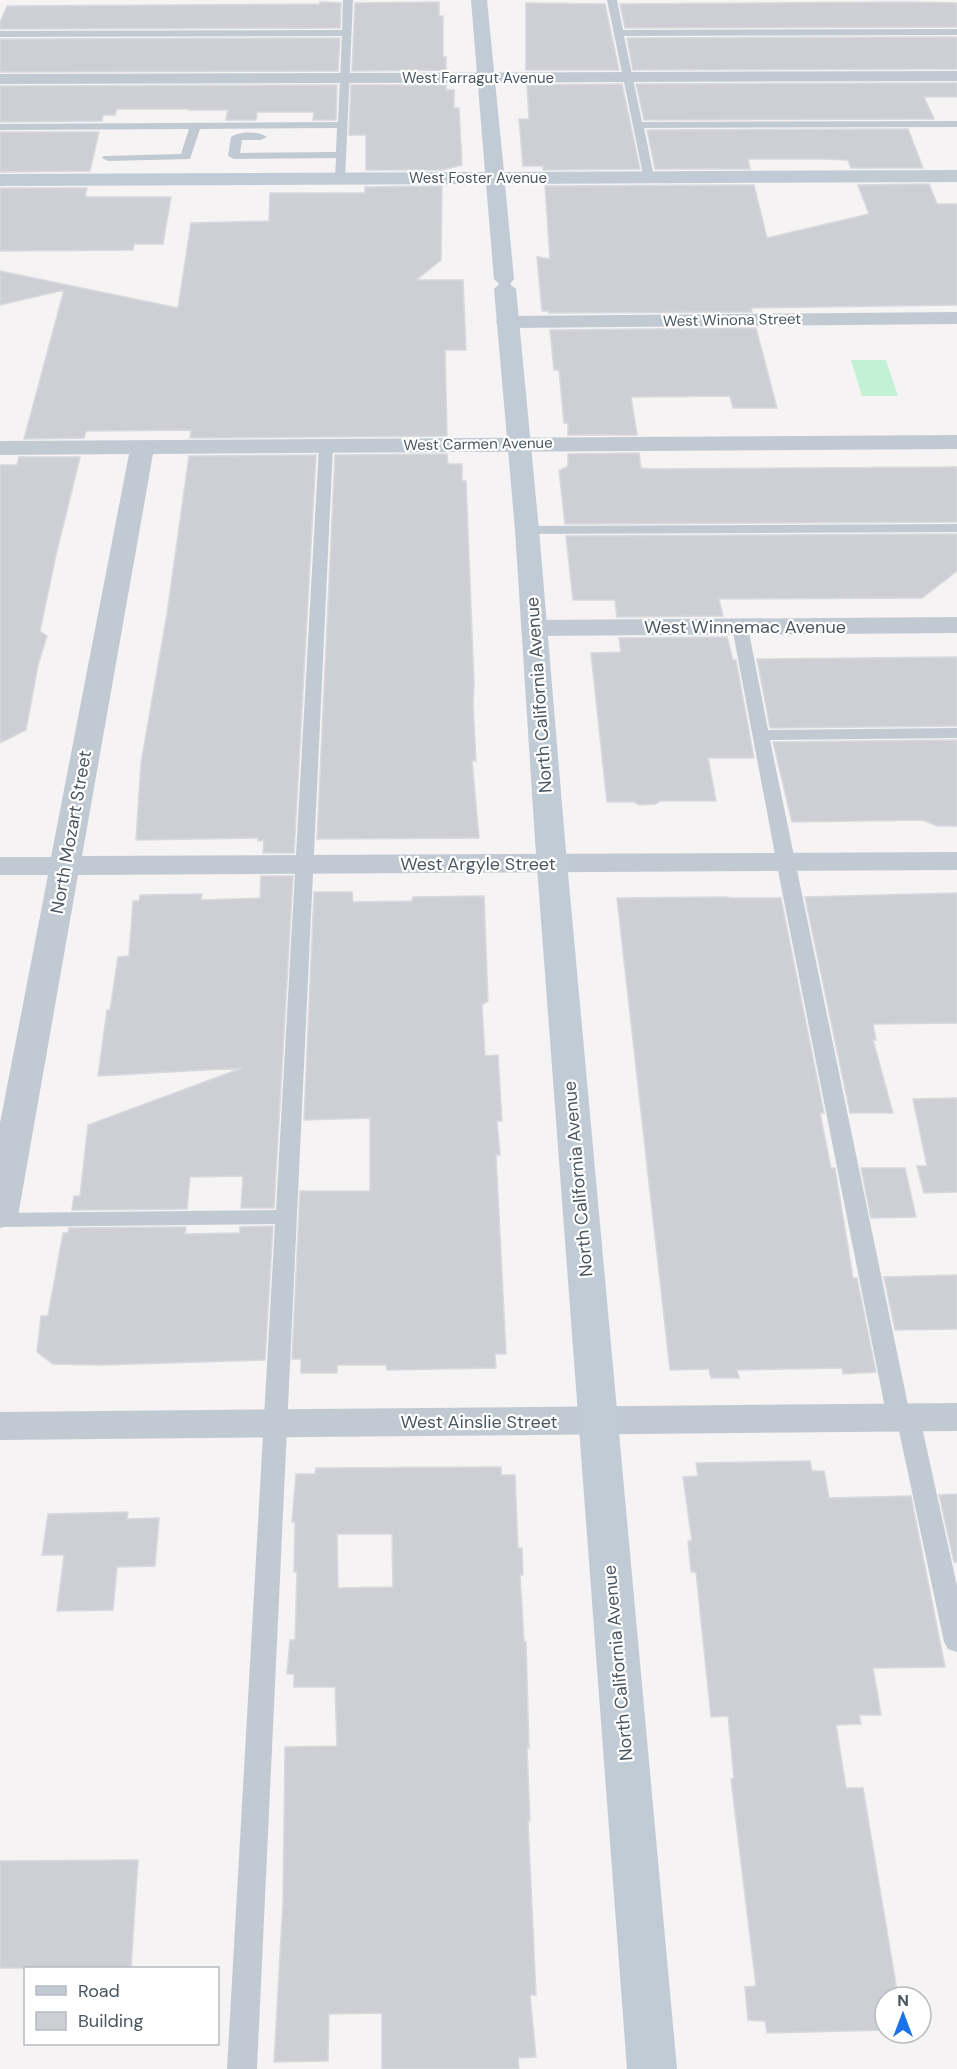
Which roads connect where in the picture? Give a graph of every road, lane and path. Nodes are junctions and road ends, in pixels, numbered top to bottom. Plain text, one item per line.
1 (348, 0) edge
2 (479, 0) edge
3 (612, 0) edge
4 (957, 32) edge
5 (346, 33) junction
6 (618, 33) junction
7 (0, 34) edge
8 (957, 76) edge
9 (628, 77) junction
10 (345, 78) junction
11 (485, 78) junction
12 (0, 79) edge
13 (957, 124) edge
14 (638, 125) junction
15 (196, 126) junction
16 (0, 127) edge
17 (343, 131) junction
18 (116, 138) dead end
19 (181, 138) junction
20 (342, 156) junction
21 (108, 158) dead end
22 (957, 176) edge
23 (648, 177) junction
24 (341, 178) junction
25 (494, 178) junction
26 (0, 180) edge
27 (505, 297) junction
28 (957, 318) edge
29 (957, 442) edge
30 (519, 444) junction
31 (326, 446) junction
32 (0, 448) edge
33 (142, 448) junction
34 (957, 528) edge
35 (527, 530) junction
36 (957, 625) edge
37 (740, 627) junction
38 (534, 628) junction
39 (957, 734) edge
40 (761, 735) junction
41 (957, 861) edge
42 (785, 862) junction
43 (552, 863) junction
44 (303, 865) junction
45 (0, 866) edge
46 (64, 866) junction
47 (286, 1217) junction
48 (0, 1218) edge
49 (957, 1417) edge
50 (903, 1418) junction
51 (598, 1421) junction
52 (276, 1423) junction
53 (0, 1426) edge
54 (957, 1642) edge
55 (242, 2069) edge
56 (652, 2069) edge

1 - 5 lane
2 - 11 main road, North California Avenue
3 - 6 lane
4 - 6 lane
5 - 7 lane
5 - 10 lane
6 - 9 lane
8 - 9 street, West Farragut Avenue
9 - 11 street, West Farragut Avenue
9 - 14 lane
10 - 11 street, West Farragut Avenue
10 - 12 street, West Farragut Avenue
10 - 17 lane
11 - 25 main road, North California Avenue
13 - 14 lane
14 - 23 lane
15 - 16 lane
15 - 17 lane
15 - 19 lane
17 - 20 lane
17 - 20 lane
18 - 19 lane
19 - 21 lane
20 - 24 lane
22 - 23 main road, West Foster Avenue
23 - 25 main road, West Foster Avenue
24 - 25 main road, West Foster Avenue
24 - 26 main road, West Foster Avenue
25 - 27 main road, North California Avenue
27 - 28 street, West Winona Street
27 - 30 main road, North California Avenue
29 - 30 street, West Carmen Avenue
30 - 31 street, West Carmen Avenue
30 - 35 main road, North California Avenue
31 - 33 street, West Carmen Avenue
31 - 44 lane
32 - 33 street, West Carmen Avenue
33 - 46 street, North Mozart Street
34 - 35 lane
35 - 38 main road, North California Avenue
36 - 37 street, West Winnemac Avenue
37 - 38 street, West Winnemac Avenue
37 - 40 lane
38 - 43 main road, North California Avenue
39 - 40 lane
40 - 42 lane
41 - 42 street, West Argyle Street
42 - 43 street, West Argyle Street
42 - 50 lane
43 - 44 street, West Argyle Street
43 - 51 main road, North California Avenue
44 - 46 street, West Argyle Street
44 - 47 lane
45 - 46 street, West Argyle Street
46 - 48 street, North Mozart Street
47 - 48 lane
47 - 52 lane
49 - 50 street, West Ainslie Street
50 - 51 street, West Ainslie Street
50 - 54 lane
51 - 52 street, West Ainslie Street
51 - 56 main road, North California Avenue
52 - 53 street, West Ainslie Street
52 - 55 lane

